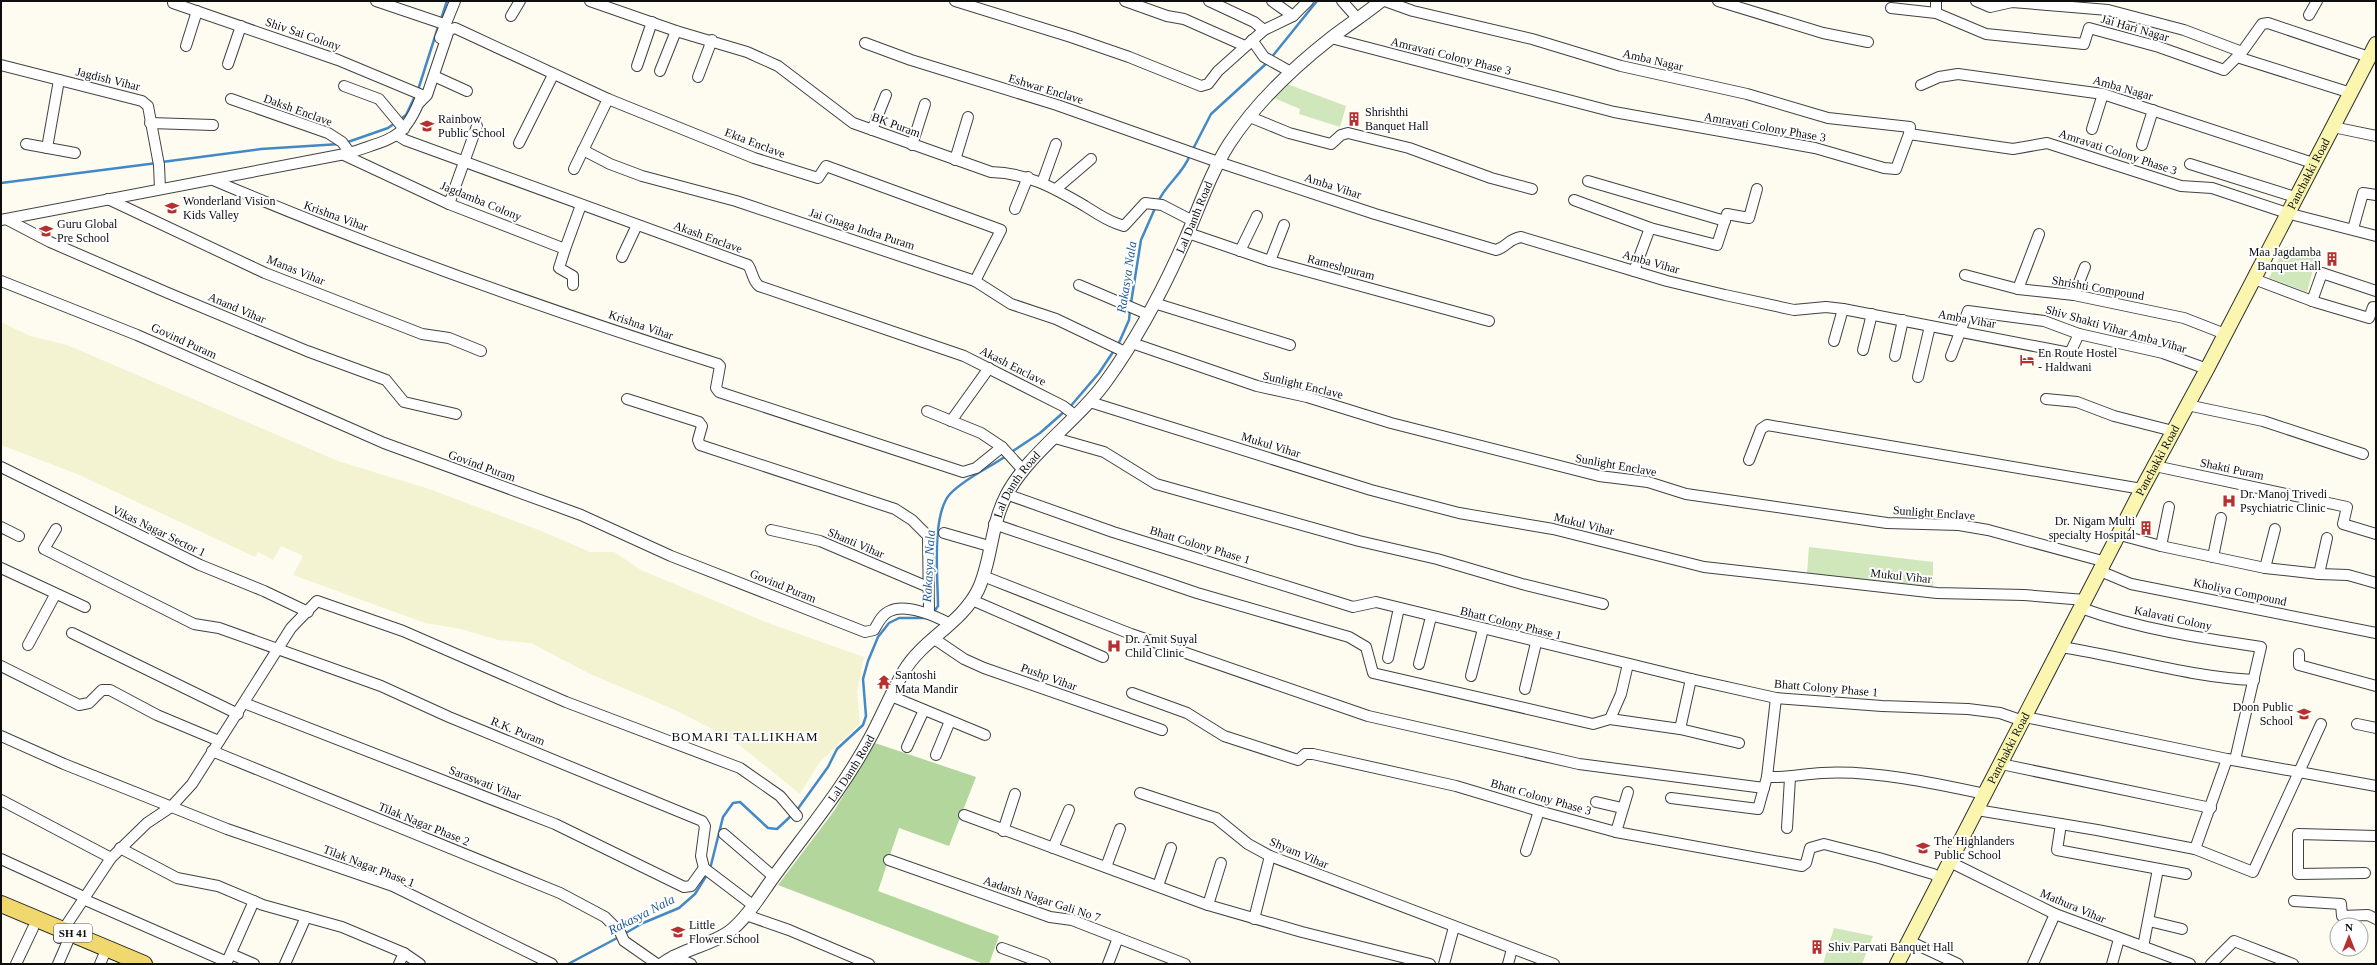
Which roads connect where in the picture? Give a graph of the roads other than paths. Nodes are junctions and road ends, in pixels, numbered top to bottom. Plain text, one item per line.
1 (376, 1) edge
2 (455, 1) edge
3 (520, 1) edge
4 (590, 1) edge
5 (955, 1) edge
6 (1125, 1) edge
7 (1209, 1) edge
8 (1272, 1) edge
9 (1308, 1) edge
10 (1342, 1) edge
11 (1381, 1) edge
12 (1385, 1) edge
13 (1718, 1) edge
14 (1936, 1) edge
15 (1976, 1) edge
16 (2317, 1) edge
17 (173, 3) dead end
18 (2067, 3) edge
19 (1891, 8) dead end
20 (197, 11) junction
21 (1936, 13) junction
22 (2309, 15) dead end
23 (512, 16) dead end
24 (1293, 16) junction
25 (1358, 19) junction
26 (652, 22) junction
27 (443, 25) junction
28 (241, 26) junction
29 (1264, 30) junction
30 (676, 31) junction
31 (1331, 38) junction
32 (712, 40) junction
33 (1868, 42) dead end
34 (865, 43) dead end
35 (1248, 43) junction
36 (2376, 44) edge
37 (186, 46) dead end
38 (2240, 54) junction
39 (2371, 61) edge
40 (228, 64) dead end
41 (1, 65) edge
42 (637, 66) dead end
43 (660, 71) dead end
44 (1291, 72) junction
45 (553, 75) junction
46 (434, 76) junction
47 (698, 77) dead end
48 (60, 80) junction
49 (1920, 85) dead end
50 (344, 86) dead end
51 (467, 91) dead end
52 (2351, 93) junction
53 (2103, 94) junction
54 (886, 95) dead end
55 (419, 96) junction
56 (231, 99) dead end
57 (608, 99) junction
58 (925, 104) dead end
59 (2153, 110) junction
60 (968, 117) dead end
61 (1250, 117) junction
62 (150, 123) junction
63 (213, 124) dead end
64 (477, 126) dead end
65 (399, 127) junction
66 (2333, 127) junction
67 (2092, 129) dead end
68 (872, 130) junction
69 (1910, 134) junction
70 (2376, 136) edge
71 (519, 143) dead end
72 (26, 144) dead end
73 (1056, 144) dead end
74 (912, 145) junction
75 (2142, 145) dead end
76 (47, 148) junction
77 (346, 149) junction
78 (583, 150) junction
79 (74, 153) dead end
80 (1091, 159) dead end
81 (955, 160) junction
82 (1218, 162) junction
83 (464, 163) junction
84 (2313, 163) junction
85 (2190, 164) dead end
86 (574, 169) dead end
87 (1028, 177) junction
88 (213, 180) junction
89 (1588, 181) dead end
90 (1042, 183) junction
91 (160, 189) junction
92 (1056, 189) junction
93 (1532, 189) dead end
94 (1757, 189) dead end
95 (2376, 195) edge
96 (2295, 197) junction
97 (108, 198) junction
98 (1574, 200) dead end
99 (449, 204) junction
100 (582, 205) junction
101 (1016, 209) dead end
102 (2287, 213) junction
103 (1257, 216) dead end
104 (4, 220) edge
105 (1193, 221) junction
106 (1725, 222) junction
107 (637, 225) junction
108 (1284, 225) dead end
109 (1650, 228) junction
110 (2353, 229) junction
111 (1188, 233) junction
112 (2039, 234) dead end
113 (2376, 236) edge
114 (565, 249) junction
115 (1240, 251) junction
116 (622, 257) dead end
117 (1270, 261) junction
118 (2085, 267) dead end
119 (1634, 271) junction
120 (1965, 275) dead end
121 (2254, 279) junction
122 (1, 281) edge
123 (975, 281) junction
124 (573, 285) dead end
125 (1079, 285) dead end
126 (2018, 289) junction
127 (2376, 291) edge
128 (2074, 295) junction
129 (2376, 295) edge
130 (2312, 301) junction
131 (1154, 303) junction
132 (2374, 307) edge
133 (1843, 309) junction
134 (1147, 314) junction
135 (1872, 314) junction
136 (1903, 320) junction
137 (1489, 321) dead end
138 (1930, 326) junction
139 (1961, 332) junction
140 (2079, 334) junction
141 (2225, 334) junction
142 (1834, 342) dead end
143 (1290, 345) dead end
144 (1123, 348) junction
145 (1863, 350) dead end
146 (481, 351) dead end
147 (1895, 356) dead end
148 (1951, 356) dead end
149 (989, 368) junction
150 (2207, 369) junction
151 (1918, 377) dead end
152 (628, 399) dead end
153 (2046, 399) dead end
154 (1090, 402) junction
155 (2187, 405) junction
156 (927, 411) dead end
157 (1070, 411) junction
158 (456, 414) dead end
159 (950, 421) junction
160 (2174, 431) junction
161 (1055, 438) junction
162 (1003, 448) junction
163 (2363, 454) dead end
164 (1749, 460) dead end
165 (2155, 466) junction
166 (1, 467) edge
167 (1023, 470) junction
168 (2142, 488) junction
169 (1006, 494) junction
170 (2169, 507) dead end
171 (2221, 518) dead end
172 (994, 524) junction
173 (1, 527) edge
174 (56, 529) dead end
175 (2275, 529) dead end
176 (771, 530) dead end
177 (944, 533) dead end
178 (2376, 534) edge
179 (2120, 535) junction
180 (19, 536) dead end
181 (2327, 538) dead end
182 (989, 546) junction
183 (2161, 546) junction
184 (2213, 556) junction
185 (2103, 567) junction
186 (2265, 568) junction
187 (2, 571) edge
188 (2319, 574) junction
189 (983, 576) junction
190 (2376, 583) edge
191 (928, 587) junction
192 (55, 595) junction
193 (972, 600) junction
194 (1602, 604) dead end
195 (2083, 604) junction
196 (85, 607) dead end
197 (1399, 608) junction
198 (308, 612) junction
199 (933, 614) junction
200 (1430, 617) junction
201 (950, 624) junction
202 (1483, 629) junction
203 (72, 633) dead end
204 (2376, 634) edge
205 (933, 638) junction
206 (1536, 643) junction
207 (28, 645) dead end
208 (2061, 647) junction
209 (277, 649) junction
210 (2299, 654) dead end
211 (1104, 657) dead end
212 (1388, 658) dead end
213 (1419, 664) dead end
214 (1628, 664) junction
215 (1, 666) edge
216 (1472, 676) dead end
217 (1691, 680) junction
218 (2254, 680) junction
219 (2376, 686) edge
220 (1525, 689) dead end
221 (1132, 693) dead end
222 (891, 696) junction
223 (1776, 698) junction
224 (244, 703) junction
225 (924, 710) junction
226 (238, 714) junction
227 (1610, 719) junction
228 (2024, 719) junction
229 (950, 721) junction
230 (2321, 724) dead end
231 (2357, 724) dead end
232 (2376, 728) edge
233 (1680, 729) junction
234 (1162, 730) dead end
235 (1, 736) edge
236 (984, 736) dead end
237 (219, 741) junction
238 (1739, 743) dead end
239 (907, 747) dead end
240 (212, 751) junction
241 (936, 755) dead end
242 (2231, 759) junction
243 (2001, 764) junction
244 (2299, 772) junction
245 (1767, 777) junction
246 (1790, 778) junction
247 (2376, 786) edge
248 (1764, 788) junction
249 (1628, 792) dead end
250 (1140, 793) dead end
251 (1015, 794) dead end
252 (1985, 794) junction
253 (1671, 798) dead end
254 (1, 800) edge
255 (1596, 802) dead end
256 (171, 807) junction
257 (1622, 808) junction
258 (2211, 808) junction
259 (1068, 810) dead end
260 (1977, 810) junction
261 (1539, 811) junction
262 (793, 813) dead end
263 (964, 815) dead end
264 (2061, 824) junction
265 (1787, 828) dead end
266 (1120, 829) dead end
267 (1003, 831) junction
268 (1616, 832) junction
269 (724, 834) dead end
270 (2376, 836) edge
271 (120, 848) junction
272 (1053, 848) junction
273 (1171, 848) dead end
274 (2195, 849) junction
275 (1526, 851) dead end
276 (1270, 856) junction
277 (111, 858) junction
278 (1, 859) edge
279 (889, 860) dead end
280 (1950, 862) junction
281 (1221, 863) dead end
282 (1106, 867) junction
283 (2158, 868) junction
284 (708, 871) junction
285 (2365, 873) dead end
286 (2186, 874) dead end
287 (774, 877) junction
288 (1941, 879) junction
289 (1158, 886) junction
290 (84, 898) junction
291 (254, 901) junction
292 (2294, 901) dead end
293 (1, 904) edge
294 (1208, 905) junction
295 (750, 910) junction
296 (1, 913) edge
297 (2055, 914) junction
298 (306, 917) junction
299 (1254, 919) junction
300 (2376, 920) edge
301 (2149, 921) junction
302 (1454, 927) junction
303 (33, 928) junction
304 (2182, 929) dead end
305 (64, 936) junction
306 (1118, 938) junction
307 (2119, 940) junction
308 (1909, 941) junction
309 (2143, 947) junction
310 (1002, 948) dead end
311 (1512, 950) junction
312 (404, 953) junction
313 (674, 956) junction
314 (228, 960) edge
315 (101, 961) edge
316 (16, 964) edge
317 (58, 964) edge
318 (118, 964) edge
319 (144, 964) edge
320 (254, 964) edge
321 (285, 964) edge
322 (399, 964) edge
323 (420, 964) edge
324 (552, 964) edge
325 (657, 964) edge
326 (662, 964) edge
327 (691, 964) edge
328 (869, 964) edge
329 (1045, 964) edge
330 (1108, 964) edge
331 (1185, 964) edge
332 (1430, 964) edge
333 (1444, 964) edge
334 (1508, 964) edge
335 (1554, 964) edge
336 (1897, 964) edge
337 (1958, 964) edge
338 (2034, 964) edge
339 (2112, 964) edge
340 (2190, 964) edge
341 (2211, 964) edge
342 (2293, 964) edge

1 - 27 street, Ekta Enclave
2 - 27 street
3 - 23 street
4 - 26 street, BK Puram
5 - 35 street
6 - 35 street
7 - 29 street
8 - 24 street
9 - 24 street
10 - 25 street
11 - 25 street, Lal Danth Road
12 - 69 street, Amba Nagar
13 - 33 street
14 - 21 street
15 - 18 street
16 - 22 street
17 - 20 street, Shiv Sai Colony
18 - 38 street
19 - 21 street, Jai Hari Nagar
20 - 28 street, Shiv Sai Colony
20 - 37 street
21 - 38 street, Jai Hari Nagar
24 - 29 street
25 - 31 street, Lal Danth Road
26 - 30 street, BK Puram
26 - 42 street
27 - 45 street, Ekta Enclave
27 - 46 street
27 - 55 street
28 - 40 street
28 - 55 street, Shiv Sai Colony
29 - 35 street
30 - 32 street, BK Puram
30 - 43 street
31 - 44 street, Lal Danth Road
31 - 69 street, Amravati Colony Phase 3
32 - 47 street
32 - 68 street, BK Puram
34 - 82 street, Eshwar Enclave
35 - 44 street
36 - 39 main road, Panchakki Road
38 - 39 street
38 - 52 street
39 - 52 main road, Panchakki Road
41 - 48 street, Jagdish Vihar
44 - 61 street, Lal Danth Road
45 - 57 street, Ekta Enclave
45 - 71 street
46 - 51 street
46 - 55 street
48 - 62 street, Jagdish Vihar
48 - 76 street
49 - 53 street, Amba Nagar
50 - 65 street, Akash Enclave
52 - 66 main road, Panchakki Road
53 - 59 street, Amba Nagar
53 - 67 street
54 - 68 street
55 - 65 street
56 - 77 street, Daksh Enclave
57 - 78 street
57 - 123 street, Ekta Enclave
58 - 74 street
59 - 75 street
59 - 84 street, Amba Nagar
60 - 81 street
61 - 82 street, Lal Danth Road
61 - 93 street
62 - 63 street
62 - 91 street, Jagdish Vihar
64 - 83 street
65 - 77 street
65 - 83 street, Akash Enclave
66 - 70 street
66 - 84 main road, Panchakki Road
68 - 74 street, BK Puram
69 - 102 street, Amravati Colony Phase 3
72 - 76 street
73 - 90 street
74 - 81 street, BK Puram
76 - 79 street
77 - 88 street
77 - 99 street, Jagdamba Colony
78 - 86 street
78 - 123 street, Jai Gnaga Indra Puram
80 - 92 street
81 - 87 street, BK Puram
82 - 105 street, Lal Danth Road
82 - 119 street, Amba Vihar
83 - 99 street
83 - 100 street, Akash Enclave
84 - 96 main road, Panchakki Road
85 - 96 street
87 - 90 street, BK Puram
87 - 101 street
88 - 91 street
88 - 162 street, Krishna Vihar
89 - 106 street
90 - 92 street, BK Puram
91 - 97 street
92 - 105 street, BK Puram
94 - 106 street
95 - 110 street
96 - 102 main road, Panchakki Road
97 - 104 street
97 - 146 street, Manas Vihar
98 - 109 street
99 - 114 street, Jagdamba Colony
100 - 107 street, Akash Enclave
100 - 114 street
102 - 110 street, Amravati Colony Phase 3
102 - 121 main road, Panchakki Road
103 - 115 street
104 - 158 street, Anand Vihar
105 - 111 street, Lal Danth Road
106 - 109 street
107 - 116 street
107 - 149 street, Akash Enclave
108 - 117 street
109 - 119 street
110 - 113 street, Amravati Colony Phase 3
111 - 115 street, Rameshpuram
111 - 131 street, Lal Danth Road
112 - 126 street
114 - 124 street
115 - 117 street, Rameshpuram
117 - 137 street, Rameshpuram
118 - 128 street
119 - 133 street, Amba Vihar
120 - 126 street, Shrishti Compound
121 - 130 street
121 - 141 main road, Panchakki Road
122 - 199 street, Govind Puram
123 - 144 street, Jai Gnaga Indra Puram
125 - 134 street
126 - 128 street, Shrishti Compound
127 - 130 street
128 - 141 street, Shrishti Compound
129 - 132 street
130 - 132 street
131 - 134 street, Lal Danth Road
131 - 143 street
133 - 135 street, Amba Vihar
133 - 142 street
134 - 144 street, Lal Danth Road
135 - 136 street, Amba Vihar
135 - 145 street
136 - 138 street, Amba Vihar
136 - 147 street
138 - 139 street, Amba Vihar
138 - 151 street
139 - 140 street, Amba Vihar
139 - 140 street, Shiv Shakti Vihar Amba Vihar
139 - 148 street
140 - 150 street, Shiv Shakti Vihar Amba Vihar
141 - 150 main road, Panchakki Road
144 - 154 street, Lal Danth Road
144 - 185 street, Sunlight Enclave
149 - 157 street, Akash Enclave
149 - 159 street
150 - 155 main road, Panchakki Road
152 - 191 street
153 - 160 street
154 - 157 street, Lal Danth Road
154 - 195 street, Mukul Vihar
155 - 160 main road, Panchakki Road
155 - 163 street
156 - 159 street
157 - 161 street, Lal Danth Road
159 - 162 street
160 - 165 main road, Panchakki Road
161 - 167 street, Lal Danth Road
161 - 194 street
162 - 167 street
164 - 168 street
165 - 168 main road, Panchakki Road
165 - 178 street, Shakti Puram
166 - 198 street, Vikas Nagar Sector 1
167 - 169 street, Lal Danth Road
168 - 179 main road, Panchakki Road
169 - 172 street, Lal Danth Road
169 - 197 street, Bhatt Colony Phase 1
170 - 183 street
171 - 184 street
172 - 182 street, Lal Danth Road
172 - 227 street
173 - 180 street
174 - 209 street
175 - 186 street
176 - 191 street, Shanti Vihar
177 - 182 street
179 - 183 street
179 - 185 main road, Panchakki Road
181 - 188 street
182 - 189 street, Lal Danth Road
183 - 184 street
184 - 186 street
185 - 195 main road, Panchakki Road
185 - 204 street, Kholiya Compound
186 - 188 street
187 - 192 street
188 - 190 street
189 - 193 street, Lal Danth Road
189 - 248 street
191 - 199 street
192 - 196 street
192 - 207 street
193 - 201 street, Lal Danth Road
193 - 211 street
195 - 208 main road, Panchakki Road
195 - 218 street, Kalavati Colony
197 - 200 street, Bhatt Colony Phase 1
197 - 212 street
198 - 209 street
198 - 262 street
199 - 201 street, Govind Puram
200 - 202 street, Bhatt Colony Phase 1
200 - 213 street
201 - 205 street, Lal Danth Road
202 - 206 street, Bhatt Colony Phase 1
202 - 216 street
203 - 226 street
205 - 222 street, Lal Danth Road
205 - 234 street, Pushp Vihar
206 - 214 street, Bhatt Colony Phase 1
206 - 220 street
208 - 218 street
208 - 228 main road, Panchakki Road
209 - 224 street
209 - 284 street, R.K. Puram
210 - 219 street
214 - 217 street, Bhatt Colony Phase 1
214 - 227 street
215 - 237 street
217 - 223 street, Bhatt Colony Phase 1
217 - 233 street
218 - 242 street
221 - 261 street, Bhatt Colony Phase 3
222 - 225 street
222 - 287 street, Lal Danth Road
223 - 228 street, Bhatt Colony Phase 1
223 - 245 street
224 - 226 street
224 - 284 street, Saraswati Vihar
225 - 229 street
225 - 239 street
226 - 237 street
227 - 233 street
228 - 242 street, Bhatt Colony Phase 1
228 - 243 main road, Panchakki Road
229 - 236 street
229 - 241 street
230 - 244 street
231 - 232 street
233 - 238 street
235 - 256 street, Tilak Nagar Phase 1
237 - 240 street
240 - 256 street
240 - 325 street, Tilak Nagar Phase 2
242 - 244 street, Bhatt Colony Phase 1
242 - 258 street
243 - 252 main road, Panchakki Road
243 - 258 street
244 - 247 street, Bhatt Colony Phase 1
244 - 274 street
245 - 246 street
245 - 248 street
246 - 252 street
246 - 265 street
248 - 253 street
249 - 257 street
250 - 276 street, Shyam Vihar
251 - 267 street
252 - 260 main road, Panchakki Road
254 - 277 street
255 - 257 street
256 - 271 street
256 - 324 street, Tilak Nagar Phase 1
257 - 268 street
258 - 274 street
259 - 272 street
260 - 264 street
260 - 280 main road, Panchakki Road
261 - 268 street, Bhatt Colony Phase 3
261 - 275 street
263 - 267 street
264 - 274 street
264 - 283 street
266 - 282 street
267 - 272 street
268 - 288 street, Bhatt Colony Phase 3
269 - 287 street
270 - 285 street
271 - 277 street
271 - 291 street
272 - 282 street
273 - 289 street
276 - 299 street
276 - 302 street, Shyam Vihar
277 - 290 street
278 - 290 street
279 - 306 street, Aadarsh Nagar Gali No 7
280 - 288 main road, Panchakki Road
280 - 297 street, Mathura Vihar
281 - 294 street
282 - 289 street
283 - 286 street
283 - 301 street
284 - 295 street
287 - 295 street, Lal Danth Road
288 - 308 main road, Panchakki Road
289 - 294 street
290 - 305 street
290 - 314 street
291 - 298 street
291 - 314 street
292 - 300 street
293 - 305 main road, SH 41
294 - 299 street
295 - 313 street, Lal Danth Road
295 - 328 street
296 - 303 main road, SH 41
297 - 307 street, Mathura Vihar
297 - 338 street
298 - 312 street
298 - 321 street
299 - 332 street
301 - 304 street
301 - 309 street
302 - 311 street, Shyam Vihar
302 - 333 street
303 - 305 main road, SH 41
303 - 316 street
305 - 315 main road, SH 41
305 - 317 street
305 - 319 main road, SH 41
306 - 330 street
306 - 331 street, Aadarsh Nagar Gali No 7
307 - 309 street, Mathura Vihar
307 - 339 street
308 - 336 main road, Panchakki Road
308 - 337 street
309 - 340 street, Mathura Vihar
310 - 329 street
311 - 334 street
311 - 335 street, Shyam Vihar
312 - 322 street
312 - 323 street
313 - 326 street, Lal Danth Road
313 - 327 street
314 - 320 street
315 - 318 main road, SH 41
341 - 342 street

